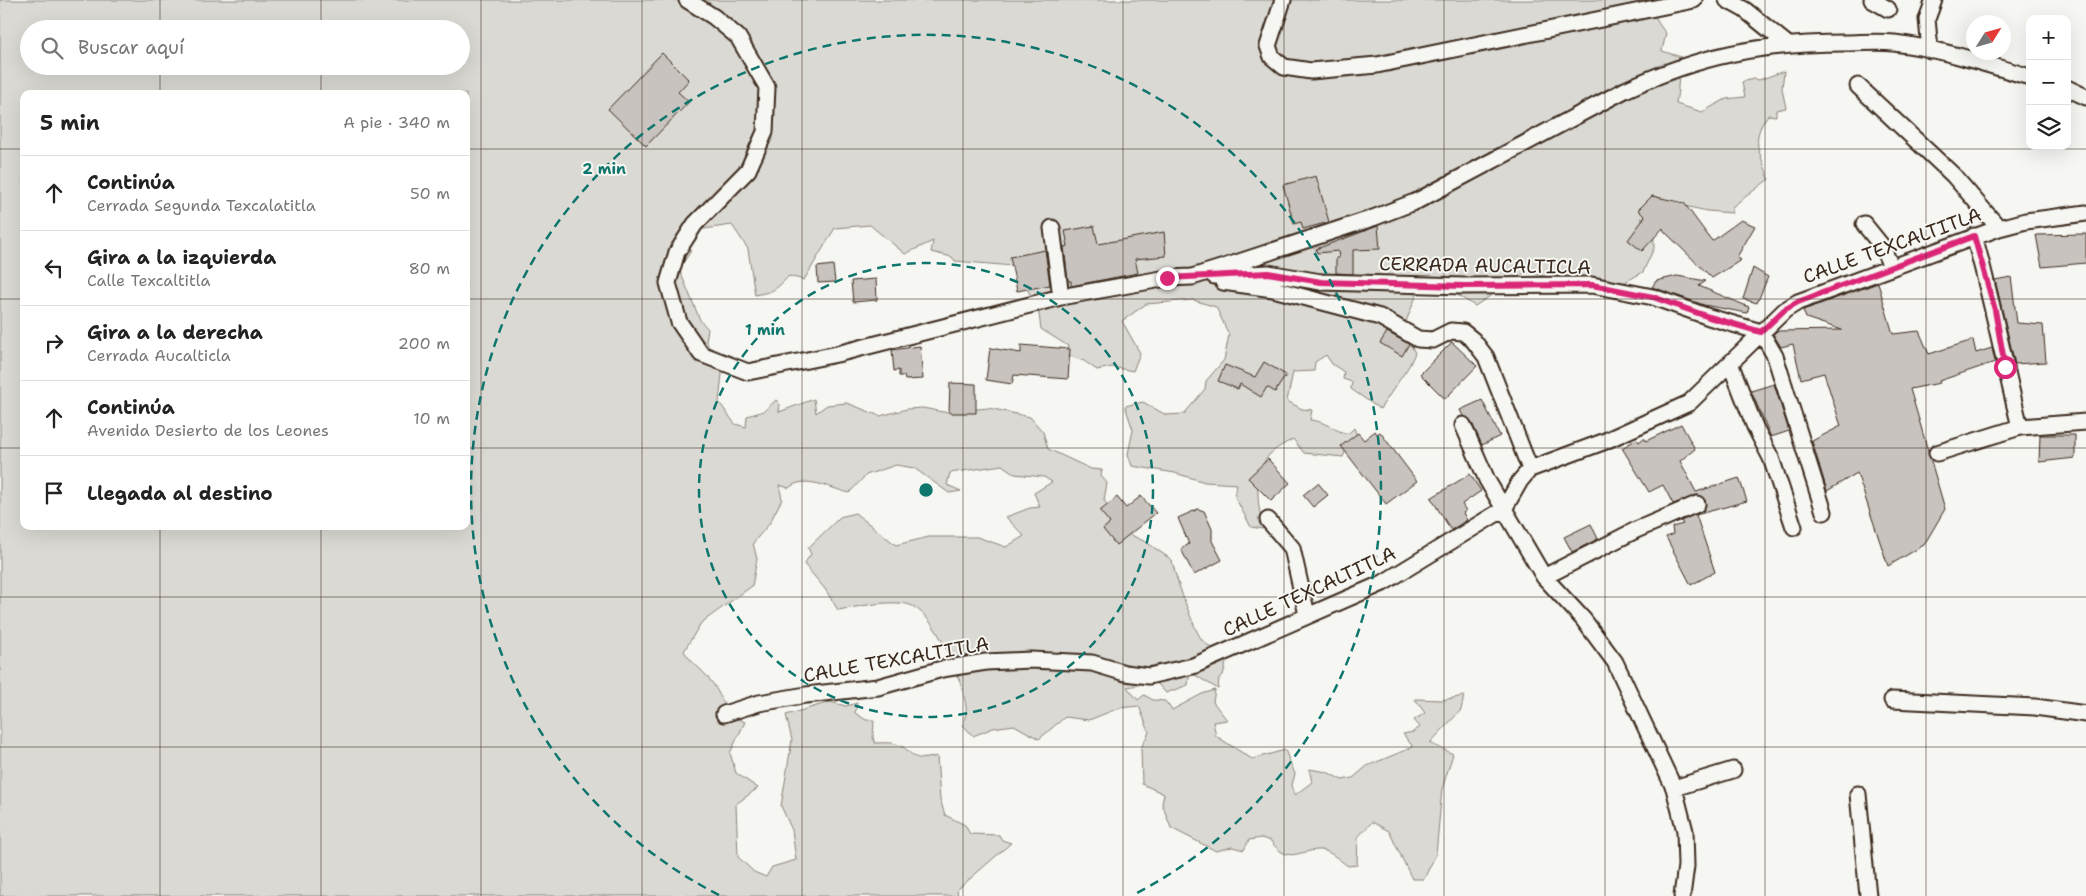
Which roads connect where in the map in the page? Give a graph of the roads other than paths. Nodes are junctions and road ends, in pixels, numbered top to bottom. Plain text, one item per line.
1 (686, 0) edge
2 (1283, 0) edge
3 (1694, 0) edge
4 (1727, 0) edge
5 (1872, 0) edge
6 (1934, 0) edge
7 (1888, 9) dead end
8 (1787, 44) junction
9 (1930, 50) junction
10 (2026, 76) edge
11 (1858, 86) dead end
12 (2071, 90) edge
13 (2086, 97) edge
14 (2086, 213) edge
15 (1864, 224) dead end
16 (1052, 228) dead end
17 (1999, 228) junction
18 (1974, 236) junction
19 (1891, 266) junction
20 (1192, 277) junction
21 (1062, 297) junction
22 (1761, 332) junction
23 (1730, 363) junction
24 (2086, 422) edge
25 (1463, 425) dead end
26 (2020, 427) junction
27 (1937, 453) dead end
28 (1530, 469) junction
29 (1697, 504) dead end
30 (1504, 510) junction
31 (1824, 512) dead end
32 (1268, 520) dead end
33 (1794, 527) dead end
34 (1544, 577) junction
35 (1307, 615) junction
36 (1892, 700) dead end
37 (724, 714) dead end
38 (2086, 714) edge
39 (1733, 770) dead end
40 (1674, 788) junction
41 (1858, 794) dead end
42 (1682, 896) edge
43 (1868, 896) edge

1 - 21 street
2 - 3 street
4 - 8 street
5 - 7 street
6 - 9 street
8 - 9 street
8 - 20 street
9 - 10 street
11 - 17 street
12 - 13 street
14 - 17 street, CALLE TEXCALTITLA
15 - 19 street
16 - 21 street
17 - 18 street, CALLE TEXCALTITLA
18 - 19 street, CALLE TEXCALTITLA
18 - 26 street
19 - 22 street, CALLE TEXCALTITLA
20 - 21 street
20 - 22 street, CERRADA AUCALTICLA
20 - 28 street
22 - 23 street, CALLE TEXCALTITLA
22 - 31 street
23 - 28 street, CALLE TEXCALTITLA
23 - 33 street
24 - 26 street
25 - 30 street
26 - 27 street
28 - 30 street
29 - 34 street
30 - 34 street
30 - 35 street, CALLE TEXCALTITLA
32 - 35 street
34 - 40 street
35 - 37 street, CALLE TEXCALTITLA
36 - 38 street
39 - 40 street
40 - 42 street
41 - 43 street

